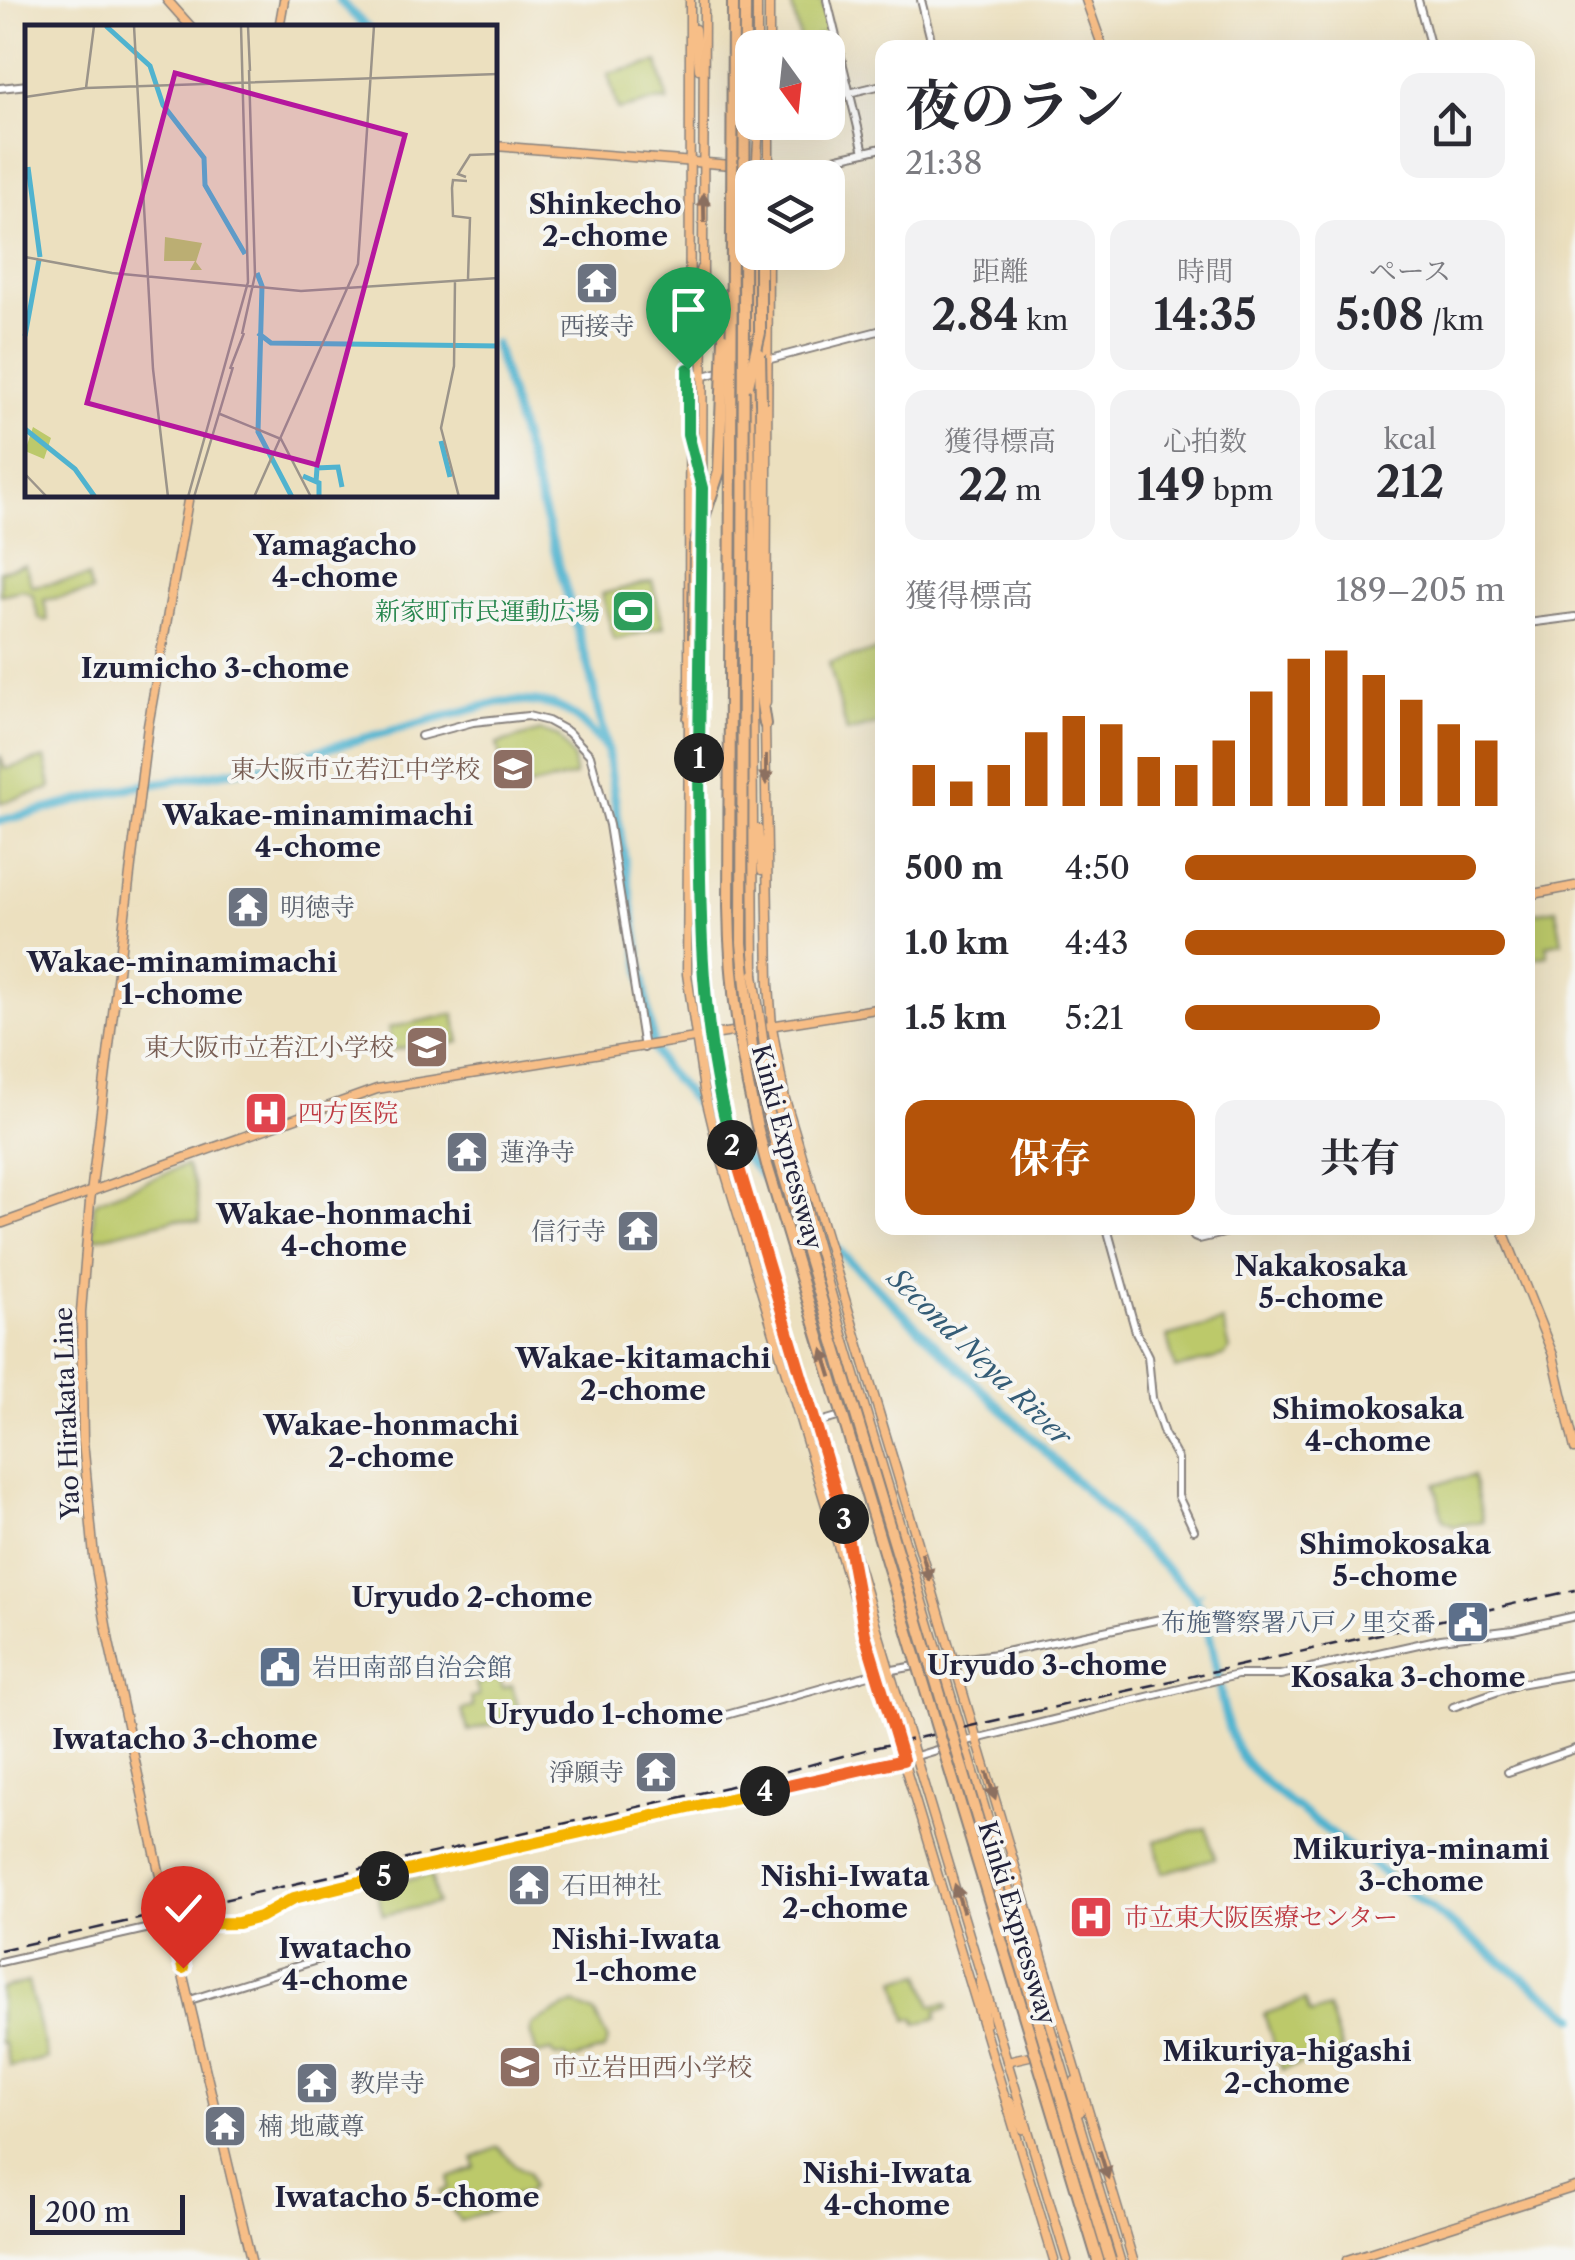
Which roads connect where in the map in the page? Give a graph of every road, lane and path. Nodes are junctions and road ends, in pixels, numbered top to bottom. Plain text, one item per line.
1 (167, 0) edge
2 (284, 0) edge
3 (692, 0) edge
4 (704, 0) edge
5 (733, 0) edge
6 (745, 0) edge
7 (756, 0) edge
8 (782, 0) edge
9 (827, 0) edge
10 (921, 0) edge
11 (1086, 0) edge
12 (1418, 0) edge
13 (770, 1) edge
14 (189, 25) edge
15 (280, 25) edge
16 (757, 30) edge
17 (770, 30) edge
18 (930, 40) edge
19 (1100, 40) edge
20 (1429, 40) edge
21 (25, 85) edge
22 (875, 87) edge
23 (0, 88) edge
24 (849, 93) junction
25 (845, 94) edge
26 (704, 104) junction
27 (498, 146) edge
28 (875, 150) edge
29 (864, 152) junction
30 (750, 160) edge
31 (827, 160) edge
32 (689, 162) junction
33 (704, 162) junction
34 (735, 165) edge
35 (733, 191) junction
36 (705, 248) junction
37 (748, 270) edge
38 (756, 270) edge
39 (758, 270) edge
40 (768, 270) edge
41 (687, 306) junction
42 (875, 332) edge
43 (760, 333) junction
44 (767, 360) junction
45 (750, 364) junction
46 (688, 369) junction
47 (704, 376) junction
48 (744, 406) junction
49 (688, 434) junction
50 (702, 488) junction
51 (188, 498) edge
52 (1575, 616) edge
53 (1535, 622) edge
54 (689, 718) junction
55 (766, 724) junction
56 (421, 736) dead end
57 (754, 794) junction
58 (1575, 886) edge
59 (1535, 894) edge
60 (766, 908) junction
61 (875, 1009) edge
62 (772, 1027) junction
63 (696, 1040) junction
64 (645, 1048) junction
65 (91, 1192) junction
66 (0, 1224) edge
67 (1110, 1235) edge
68 (1505, 1235) edge
69 (757, 1274) junction
70 (799, 1368) junction
71 (865, 1409) junction
72 (816, 1424) junction
73 (803, 1427) junction
74 (888, 1444) junction
75 (1575, 1449) edge
76 (844, 1515) junction
77 (902, 1530) junction
78 (1194, 1530) dead end
79 (1179, 1616) dead end
80 (1575, 1616) edge
81 (865, 1634) junction
82 (945, 1661) junction
83 (890, 1670) junction
84 (876, 1674) junction
85 (1575, 1674) edge
86 (1453, 1707) dead end
87 (705, 1721) dead end
88 (976, 1738) junction
89 (964, 1742) junction
90 (1575, 1750) edge
91 (915, 1756) junction
92 (903, 1760) junction
93 (1508, 1772) dead end
94 (1006, 1883) junction
95 (172, 1924) junction
96 (320, 1958) dead end
97 (977, 1958) junction
98 (1043, 1960) junction
99 (0, 1962) edge
100 (190, 2000) junction
101 (989, 2047) junction
102 (1057, 2050) junction
103 (1071, 2052) junction
104 (1008, 2061) junction
105 (998, 2079) junction
106 (1083, 2134) junction
107 (1039, 2170) junction
108 (1575, 2188) edge
109 (251, 2260) edge
110 (1054, 2260) edge
111 (1067, 2260) edge
112 (1098, 2260) edge
113 (1110, 2260) edge
114 (1120, 2260) edge
115 (1133, 2260) edge
116 (1348, 2260) edge

1 - 14 main road
2 - 15 main road
3 - 26 main road
3 - 32 main road
4 - 26 main road
5 - 35 highway, Kinki Expressway, bridge
6 - 30 highway, Kinki Expressway, bridge
7 - 16 main road
8 - 13 street
9 - 24 street
10 - 18 street
11 - 19 main road
12 - 20 street
13 - 17 main road
21 - 23 street
22 - 24 street
24 - 25 street
24 - 29 street
26 - 33 main road
27 - 32 main road
28 - 29 street
29 - 31 street
32 - 33 main road
32 - 41 main road
33 - 34 main road
36 -> 33 main road
35 - 54 highway, bridge
112 -> 35 highway, Kinki Expressway, bridge
36 - 41 main road
36 - 47 main road
37 - 48 highway, Kinki Expressway, bridge
38 - 45 main road
39 - 43 highway, bridge
40 - 44 main road
41 - 46 main road
42 - 44 street
43 - 48 highway, bridge
43 - 55 highway, bridge
44 - 45 street
44 - 55 main road
45 - 47 street
45 - 57 main road
46 - 47 street
46 - 49 main road
47 - 50 main road
48 - 113 highway, Kinki Expressway, bridge
49 - 50 main road
49 - 54 main road
50 - 70 main road, bridge
51 - 65 main road, Yao Hirakata Line
52 - 53 street
54 - 63 main road
55 -> 60 main road
56 - 64 street
57 - 60 main road
57 - 71 main road, bridge
58 - 59 main road
60 - 62 main road
61 - 62 main road
62 - 63 main road
62 - 74 main road
63 - 64 main road
63 - 69 main road
64 - 65 main road
65 - 66 main road
65 - 95 main road, Yao Hirakata Line
67 - 78 street
68 - 75 main road
69 - 70 main road
69 - 73 main road
70 - 72 main road
71 - 72 street
71 - 77 main road
72 - 73 street
72 - 76 main road
73 - 81 main road
74 - 77 main road
74 -> 82 main road
76 - 81 main road
76 - 83 main road
77 - 82 main road
79 - 82 street
80 - 88 street
81 - 84 main road
82 - 83 street
82 - 88 main road
82 - 89 main road
83 - 84 street
83 - 91 main road
84 - 87 street
84 - 92 main road
85 - 86 street
88 - 89 street
88 -> 98 main road
89 - 91 street
89 - 94 main road
90 - 93 street
91 - 92 street
97 -> 91 main road
92 - 95 street
92 - 101 main road
94 - 98 main road
94 - 102 main road
95 - 99 street
95 - 100 main road, Yao Hirakata Line
96 - 100 street
97 - 101 main road
97 - 104 main road
98 - 103 main road
100 - 109 main road, Yao Hirakata Line
101 - 105 main road
102 - 104 main road
102 - 106 main road
103 - 106 main road
103 -> 115 main road
104 - 107 main road
105 - 107 main road
105 - 110 main road
106 - 114 main road
107 - 111 main road
108 - 116 main road

